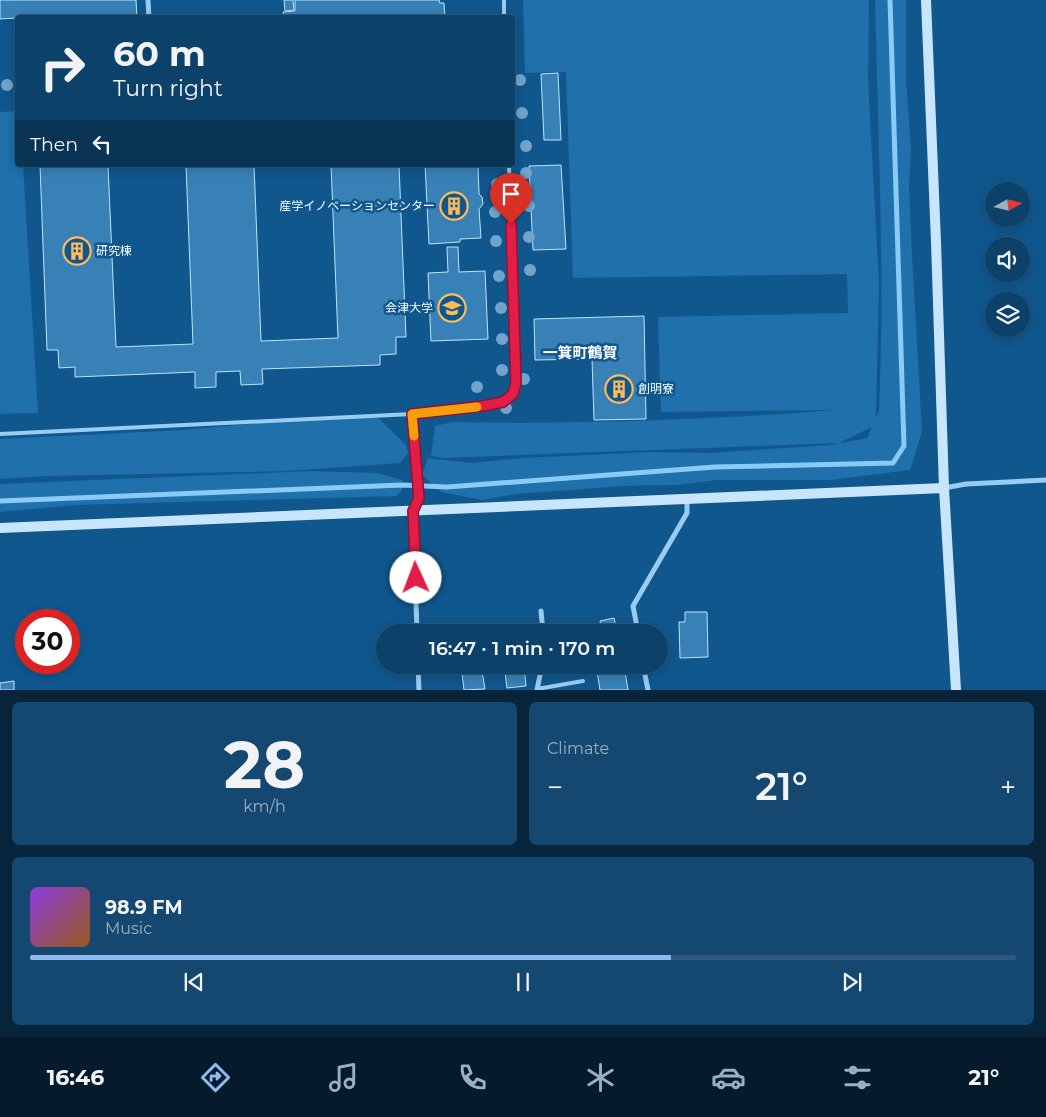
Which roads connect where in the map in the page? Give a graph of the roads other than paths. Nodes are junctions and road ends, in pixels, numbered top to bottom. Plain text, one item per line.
1 (148, 0) edge
2 (504, 0) edge
3 (926, 0) edge
4 (149, 15) edge
5 (504, 15) edge
6 (509, 167) edge
7 (412, 414) junction
8 (0, 434) edge
9 (1046, 480) edge
10 (944, 488) junction
11 (687, 498) junction
12 (413, 511) junction
13 (0, 528) edge
14 (542, 611) dead end
15 (417, 624) edge
16 (543, 624) edge
17 (636, 624) edge
18 (418, 674) edge
19 (540, 674) edge
20 (645, 674) edge
21 (583, 681) dead end
22 (537, 689) edge
23 (419, 690) edge
24 (648, 690) edge
25 (956, 690) edge

1 - 4 street
2 - 5 lane
3 - 10 street
6 - 7 lane
7 - 8 lane
7 - 12 lane
9 - 10 street
10 - 11 street
10 - 25 street
11 - 12 street
11 - 17 street
12 - 13 street
12 - 15 street
14 - 16 street
18 - 23 street
19 - 22 street
20 - 24 street
21 - 22 lane

